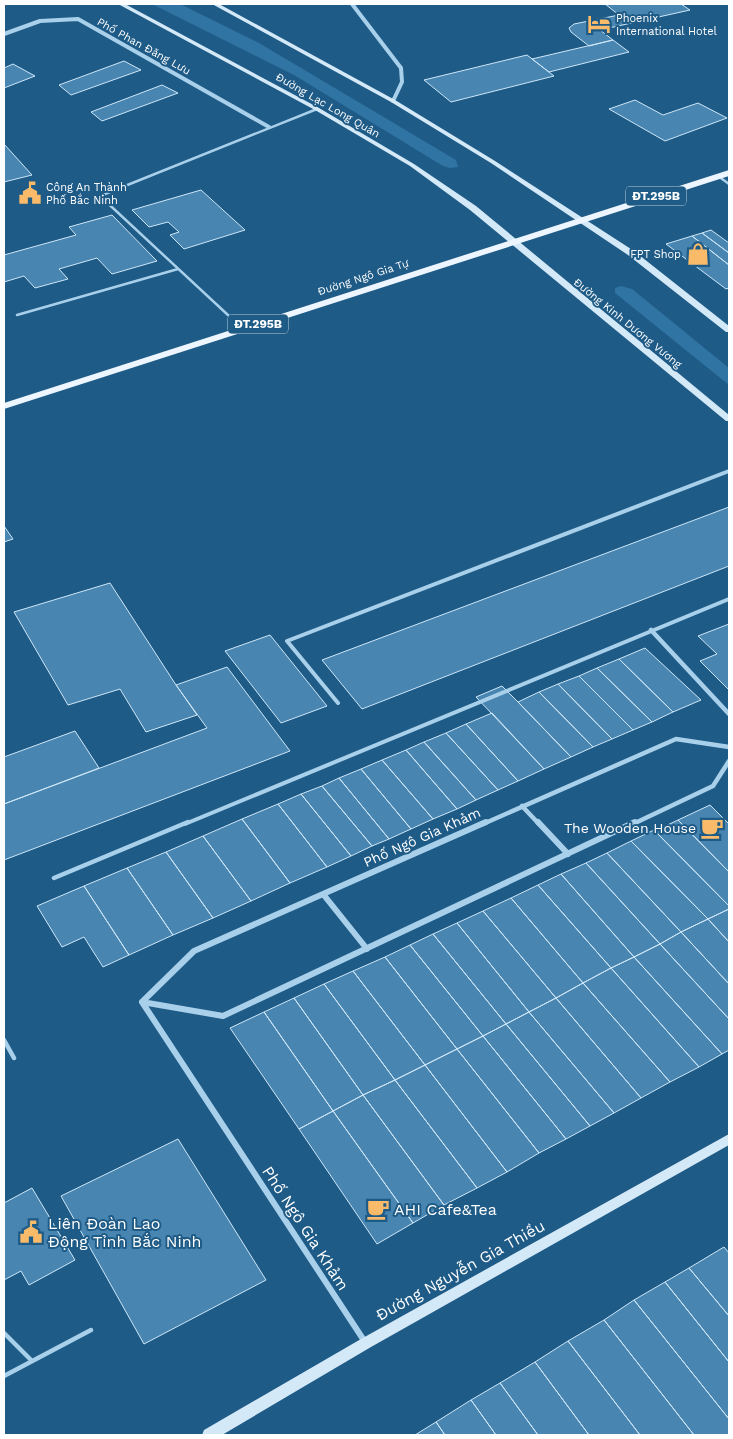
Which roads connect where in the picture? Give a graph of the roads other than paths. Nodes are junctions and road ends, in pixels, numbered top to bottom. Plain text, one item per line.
1 (121, 4) edge
2 (215, 4) edge
3 (352, 4) edge
4 (4, 34) edge
5 (393, 101) junction
6 (317, 109) junction
7 (269, 127) junction
8 (729, 172) edge
9 (718, 176) junction
10 (729, 184) edge
11 (583, 220) junction
12 (513, 242) junction
13 (178, 269) junction
14 (17, 315) dead end
15 (243, 329) junction
16 (729, 330) edge
17 (4, 406) edge
18 (729, 419) edge
19 (729, 471) edge
20 (729, 598) edge
21 (651, 630) junction
22 (338, 703) dead end
23 (729, 714) edge
24 (729, 748) edge
25 (729, 761) edge
26 (522, 806) junction
27 (568, 854) junction
28 (54, 878) dead end
29 (323, 894) junction
30 (366, 949) junction
31 (142, 1002) junction
32 (4, 1040) edge
33 (14, 1058) dead end
34 (729, 1139) edge
35 (91, 1330) dead end
36 (4, 1333) edge
37 (366, 1343) junction
38 (32, 1361) junction
39 (4, 1376) edge
40 (209, 1435) edge

1 - 6 main road, Đường Lạc Long Quân
2 - 5 main road
3 - 5 street
4 - 7 street, Phố Phan Đăng Lưu
5 - 11 main road
6 - 7 lane
6 - 12 main road, Đường Lạc Long Quân
7 - 13 lane
8 - 9 main road, Đường Ngô Gia Tự / ĐT.295B
9 - 10 lane
9 - 11 main road, Đường Ngô Gia Tự / ĐT.295B
11 - 12 main road, Đường Ngô Gia Tự / ĐT.295B
11 - 16 main road
12 - 15 main road, Đường Ngô Gia Tự / ĐT.295B
12 - 18 main road, Đường Kinh Dương Vương
13 - 14 lane
13 - 15 lane
15 - 17 main road, Đường Ngô Gia Tự / ĐT.295B
19 - 22 lane
20 - 21 lane
21 - 23 street
21 - 28 lane
24 - 26 street, Phố Ngô Gia Khảm
25 - 27 street
26 - 27 street
26 - 29 street, Phố Ngô Gia Khảm
27 - 30 street
29 - 30 street
29 - 31 street, Phố Ngô Gia Khảm
30 - 31 street
31 - 37 street, Phố Ngô Gia Khảm
32 - 33 lane
34 - 37 main road, Đường Nguyễn Gia Thiều
35 - 38 lane
36 - 38 lane
37 - 40 main road, Đường Nguyễn Gia Thiều
38 - 39 lane

